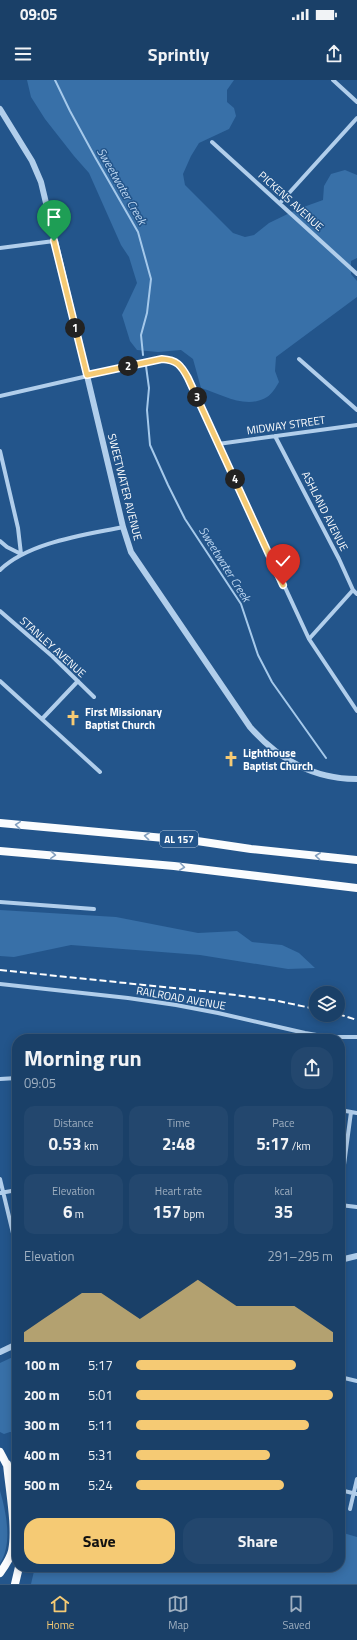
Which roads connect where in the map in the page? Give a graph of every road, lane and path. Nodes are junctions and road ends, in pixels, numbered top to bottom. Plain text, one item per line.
1 (333, 80) edge
2 (357, 102) edge
3 (0, 109) edge
4 (357, 118) edge
5 (212, 142) dead end
6 (280, 203) junction
7 (54, 241) junction
8 (0, 248) edge
9 (357, 274) edge
10 (299, 359) dead end
11 (87, 375) junction
12 (0, 396) edge
13 (357, 410) edge
14 (357, 425) edge
15 (276, 436) junction
16 (218, 444) junction
17 (0, 451) edge
18 (123, 527) junction
19 (0, 541) edge
20 (21, 554) junction
21 (0, 570) edge
22 (353, 590) junction
23 (357, 594) edge
24 (0, 611) edge
25 (309, 639) junction
26 (0, 681) edge
27 (78, 681) junction
28 (94, 697) dead end
29 (357, 711) edge
30 (42, 719) junction
31 (100, 772) dead end
32 (357, 779) edge
33 (0, 823) edge
34 (0, 851) edge
35 (357, 860) edge
36 (357, 888) edge
37 (0, 902) edge
38 (94, 908) dead end
39 (0, 984) edge
40 (305, 1034) edge
41 (345, 1037) edge
42 (357, 1037) edge
43 (12, 1078) edge
44 (0, 1079) edge
45 (345, 1111) edge
46 (351, 1112) junction
47 (357, 1113) edge
48 (345, 1157) edge
49 (0, 1179) edge
50 (12, 1191) edge
51 (1, 1193) edge
52 (345, 1206) edge
53 (357, 1207) edge
54 (12, 1232) edge
55 (357, 1256) edge
56 (345, 1259) edge
57 (12, 1346) edge
58 (1, 1350) edge
59 (345, 1378) edge
60 (357, 1381) edge
61 (0, 1452) edge
62 (11, 1470) edge
63 (357, 1480) edge
64 (345, 1491) edge
65 (355, 1494) edge
66 (12, 1496) edge
67 (350, 1509) dead end
68 (12, 1551) edge
69 (18, 1572) edge
70 (0, 1573) edge
71 (15, 1584) edge

1 - 2 street
3 - 7 street, SWEETWATER AVENUE
4 - 6 street
5 - 6 street, PICKENS AVENUE
6 - 9 street, PICKENS AVENUE
7 - 8 street
7 - 11 street, SWEETWATER AVENUE
10 - 13 street
11 - 12 street
11 - 16 street
11 - 18 street, SWEETWATER AVENUE
14 - 15 street, MIDWAY STREET
15 - 16 street, MIDWAY STREET
15 - 22 street, ASHLAND AVENUE
16 - 25 street
17 - 20 street
18 - 20 street
18 - 32 street, SWEETWATER AVENUE
19 - 20 street
20 - 21 street
22 - 23 street, ASHLAND AVENUE
22 - 25 street
24 - 27 street, STANLEY AVENUE
25 - 29 street
26 - 30 street
27 - 28 street, STANLEY AVENUE
27 - 30 street
30 - 31 street
35 -> 33 highway, AL 157
34 -> 36 highway
37 - 38 street
39 - 40 street, RAILROAD AVENUE
41 - 42 street, RAILROAD AVENUE
43 - 44 street
45 - 46 street
46 - 47 street
46 - 48 street
49 - 51 street
50 - 51 street
51 - 54 street
52 - 53 street
55 - 56 street
57 - 58 street
59 - 60 street
61 - 62 highway
62 - 66 highway
63 - 65 street
64 - 65 street
65 - 67 street
68 - 70 highway
69 - 71 highway

